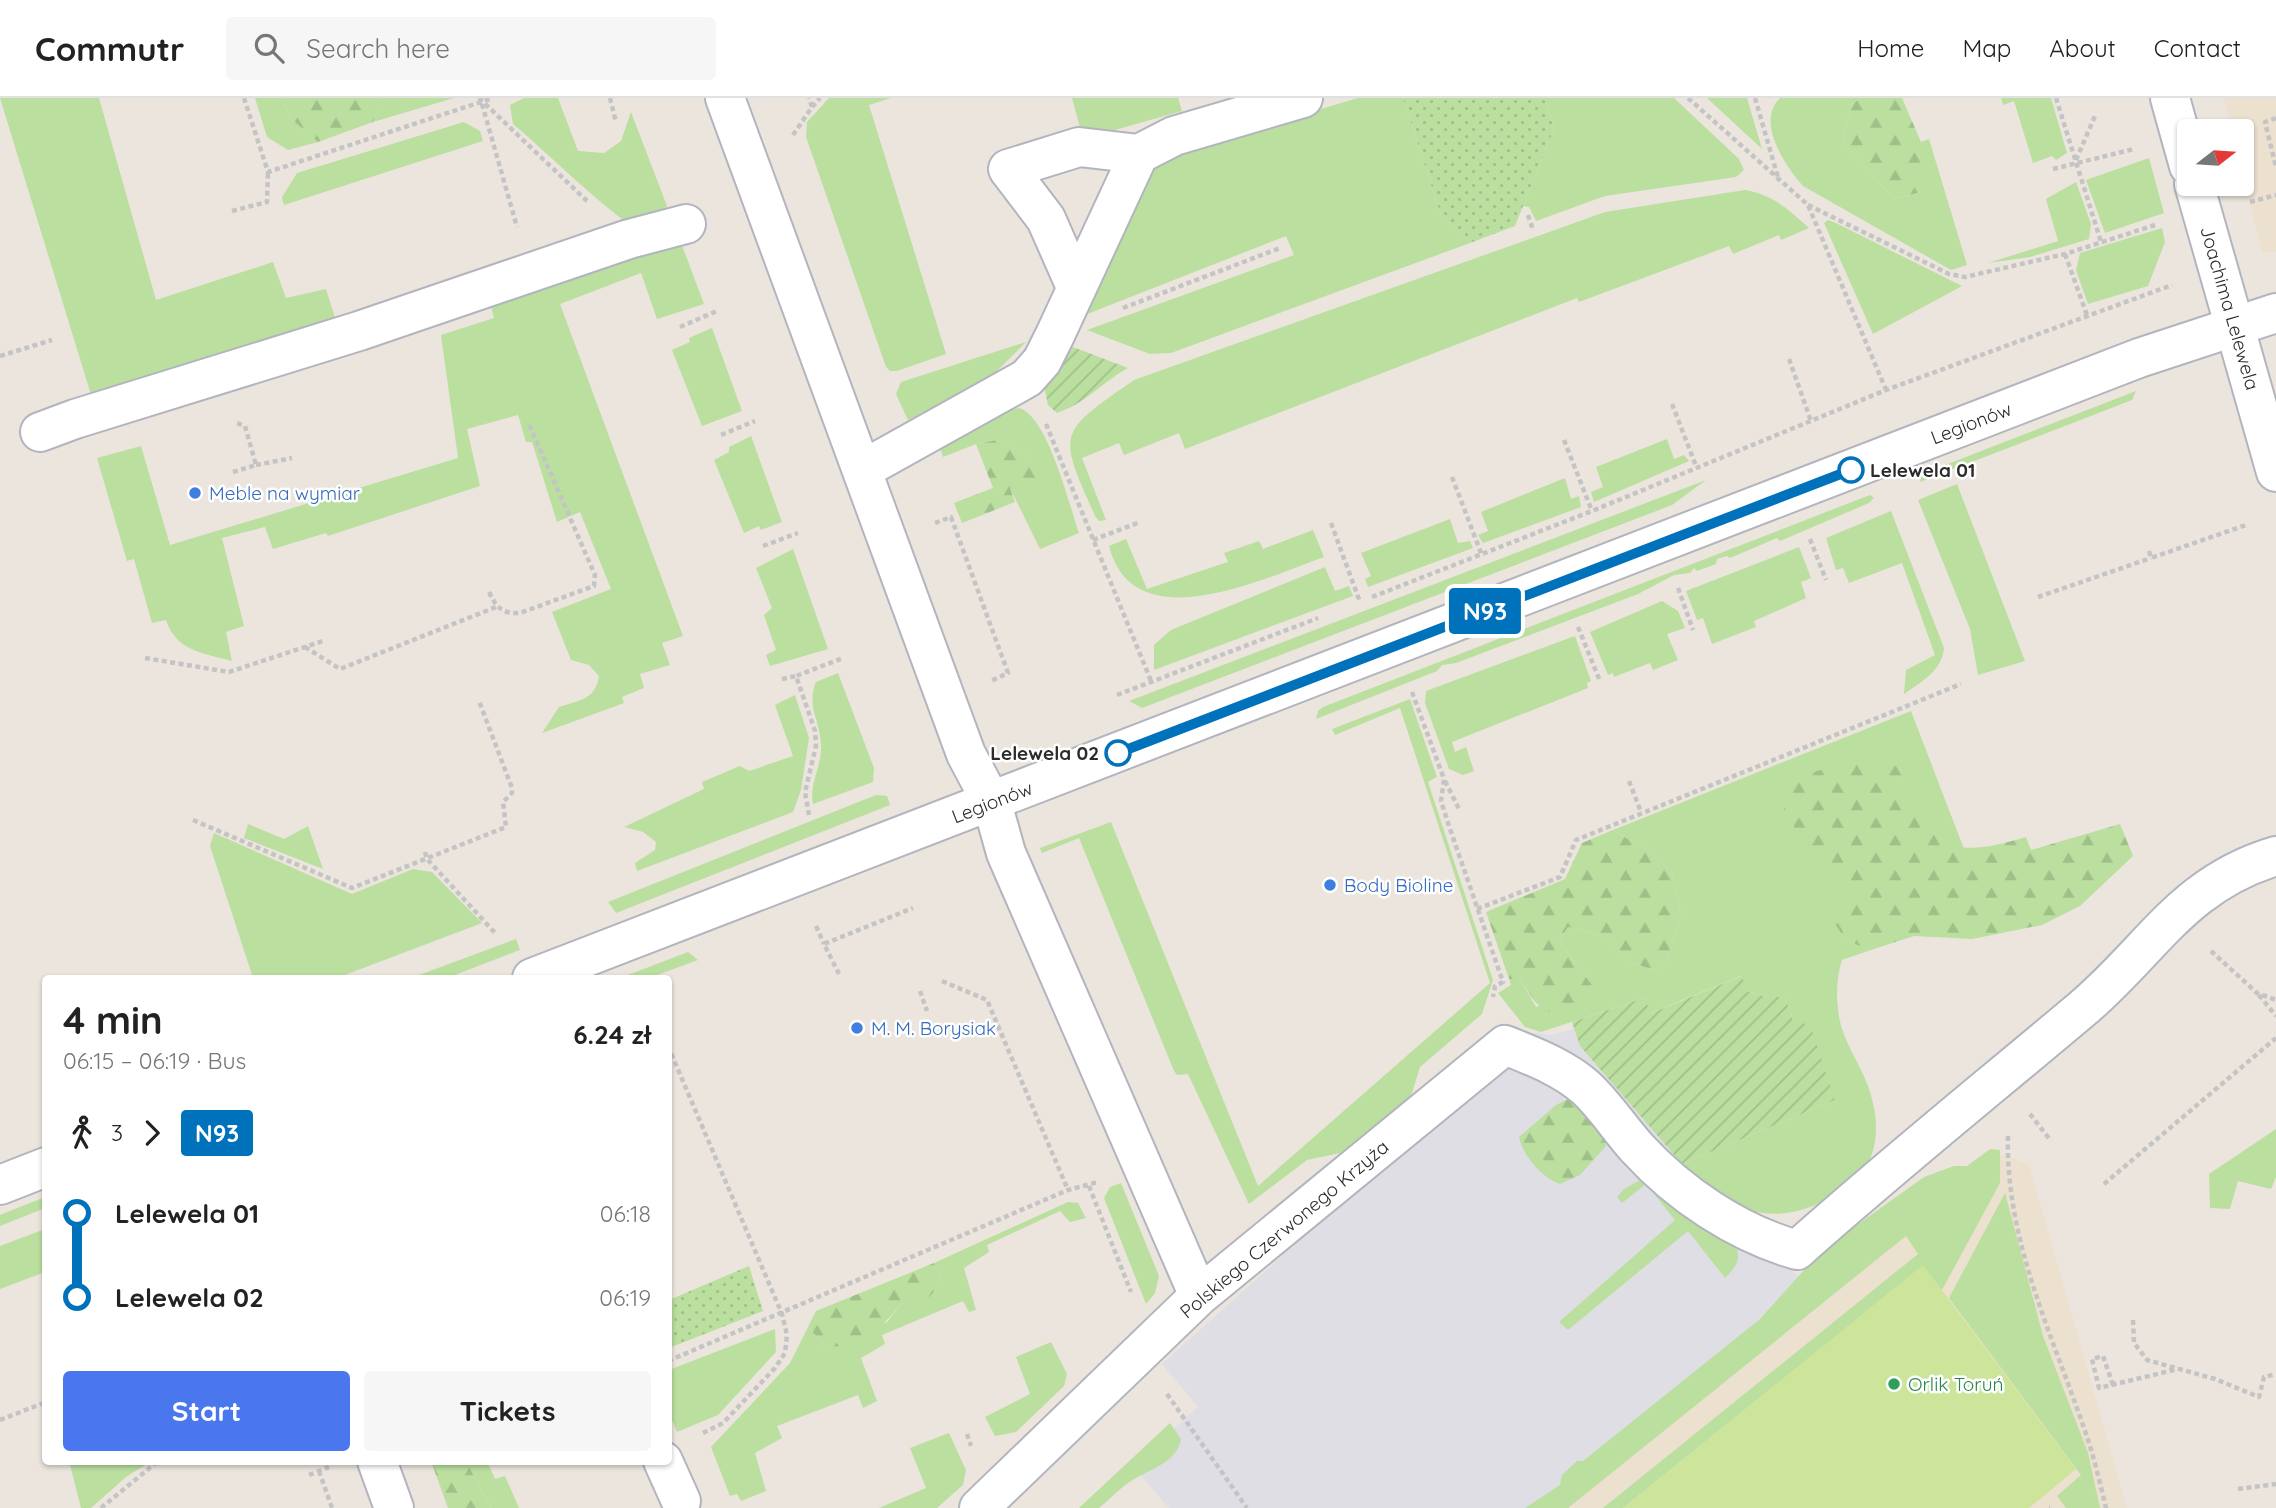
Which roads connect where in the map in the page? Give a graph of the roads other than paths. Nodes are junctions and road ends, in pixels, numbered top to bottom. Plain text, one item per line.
1 (725, 98) edge
2 (1303, 98) edge
3 (2170, 98) edge
4 (2177, 123) edge
5 (1139, 154) junction
6 (2198, 196) edge
7 (686, 224) dead end
8 (1076, 287) junction
9 (2276, 313) edge
10 (2236, 326) junction
11 (40, 432) dead end
12 (862, 470) junction
13 (2276, 472) edge
14 (992, 803) junction
15 (2276, 856) edge
16 (540, 975) edge
17 (42, 1169) edge
18 (0, 1185) edge
19 (1199, 1296) junction
20 (378, 1465) edge
21 (665, 1465) edge
22 (681, 1502) dead end
23 (394, 1508) edge
24 (979, 1508) edge

1 - 12 street
2 - 5 street
3 - 4 street
5 - 8 street
5 - 8 street
6 - 10 street, Joachima Lelewela
7 - 11 street
8 - 12 street
9 - 10 street, Legionów
10 - 13 street, Joachima Lelewela
10 - 14 street, Legionów
12 - 14 street
14 - 16 street, Legionów
14 - 19 street
15 - 19 street, Polskiego Czerwonego Krzyża
17 - 18 street
19 - 24 street, Polskiego Czerwonego Krzyża
20 - 23 street
21 - 22 street

